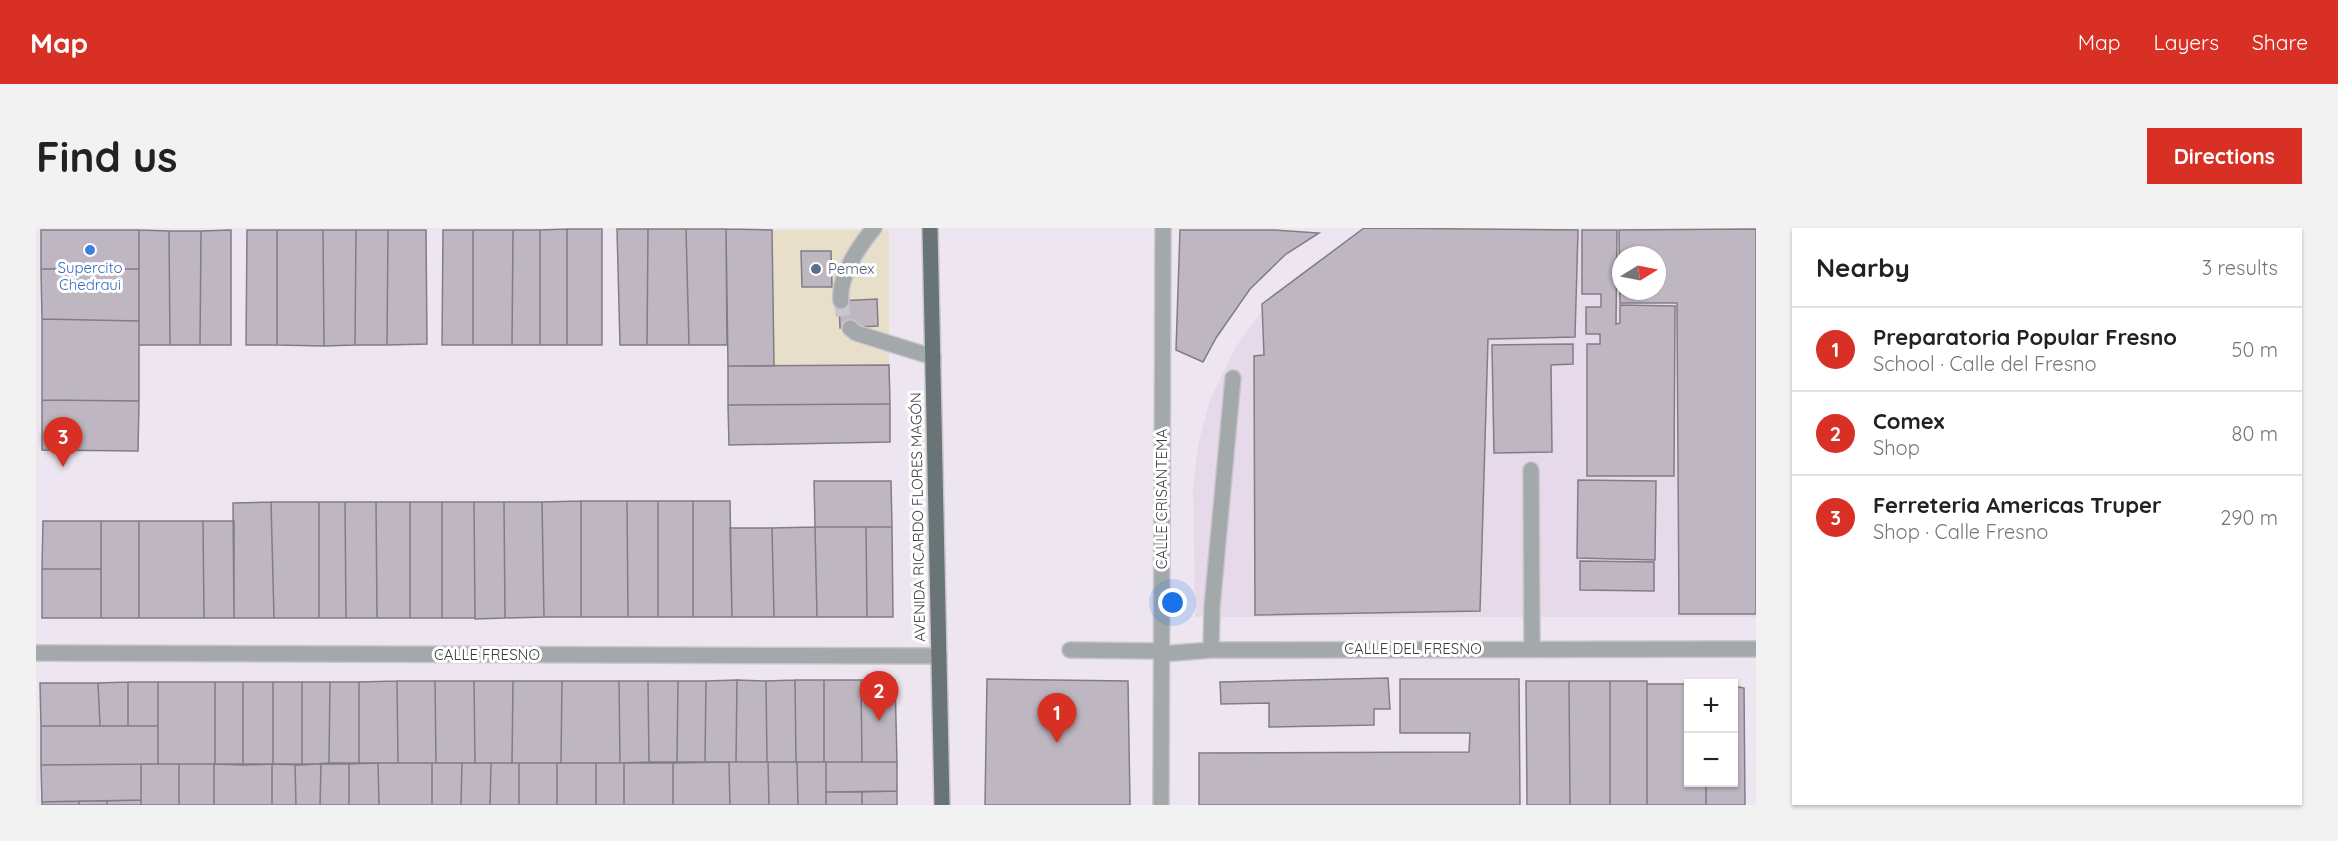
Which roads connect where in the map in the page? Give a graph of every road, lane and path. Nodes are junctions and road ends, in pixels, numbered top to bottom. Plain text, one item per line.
1 (874, 228) edge
2 (930, 228) edge
3 (1163, 228) edge
4 (841, 301) tunnel mouth
5 (850, 328) dead end
6 (933, 357) junction
7 (1233, 378) dead end
8 (1531, 470) dead end
9 (1532, 649) junction
10 (1756, 649) edge
11 (1070, 650) dead end
12 (1211, 650) junction
13 (36, 653) edge
14 (1162, 654) junction
15 (939, 656) junction
16 (942, 805) edge
17 (1161, 805) edge

1 - 4 street
2 - 6 main road, AVENIDA RICARDO FLORES MAGÓN
3 - 14 street, CALLE CRISANTEMA
5 - 6 street
6 - 15 main road, AVENIDA RICARDO FLORES MAGÓN
7 - 12 street
8 - 9 street
9 - 10 street, CALLE DEL FRESNO
9 - 12 street, CALLE DEL FRESNO
11 - 14 street, CALLE DEL FRESNO
12 - 14 street, CALLE DEL FRESNO
13 - 15 street, CALLE FRESNO
14 - 17 street, CALLE CRISANTEMA
15 - 16 main road, AVENIDA RICARDO FLORES MAGÓN

